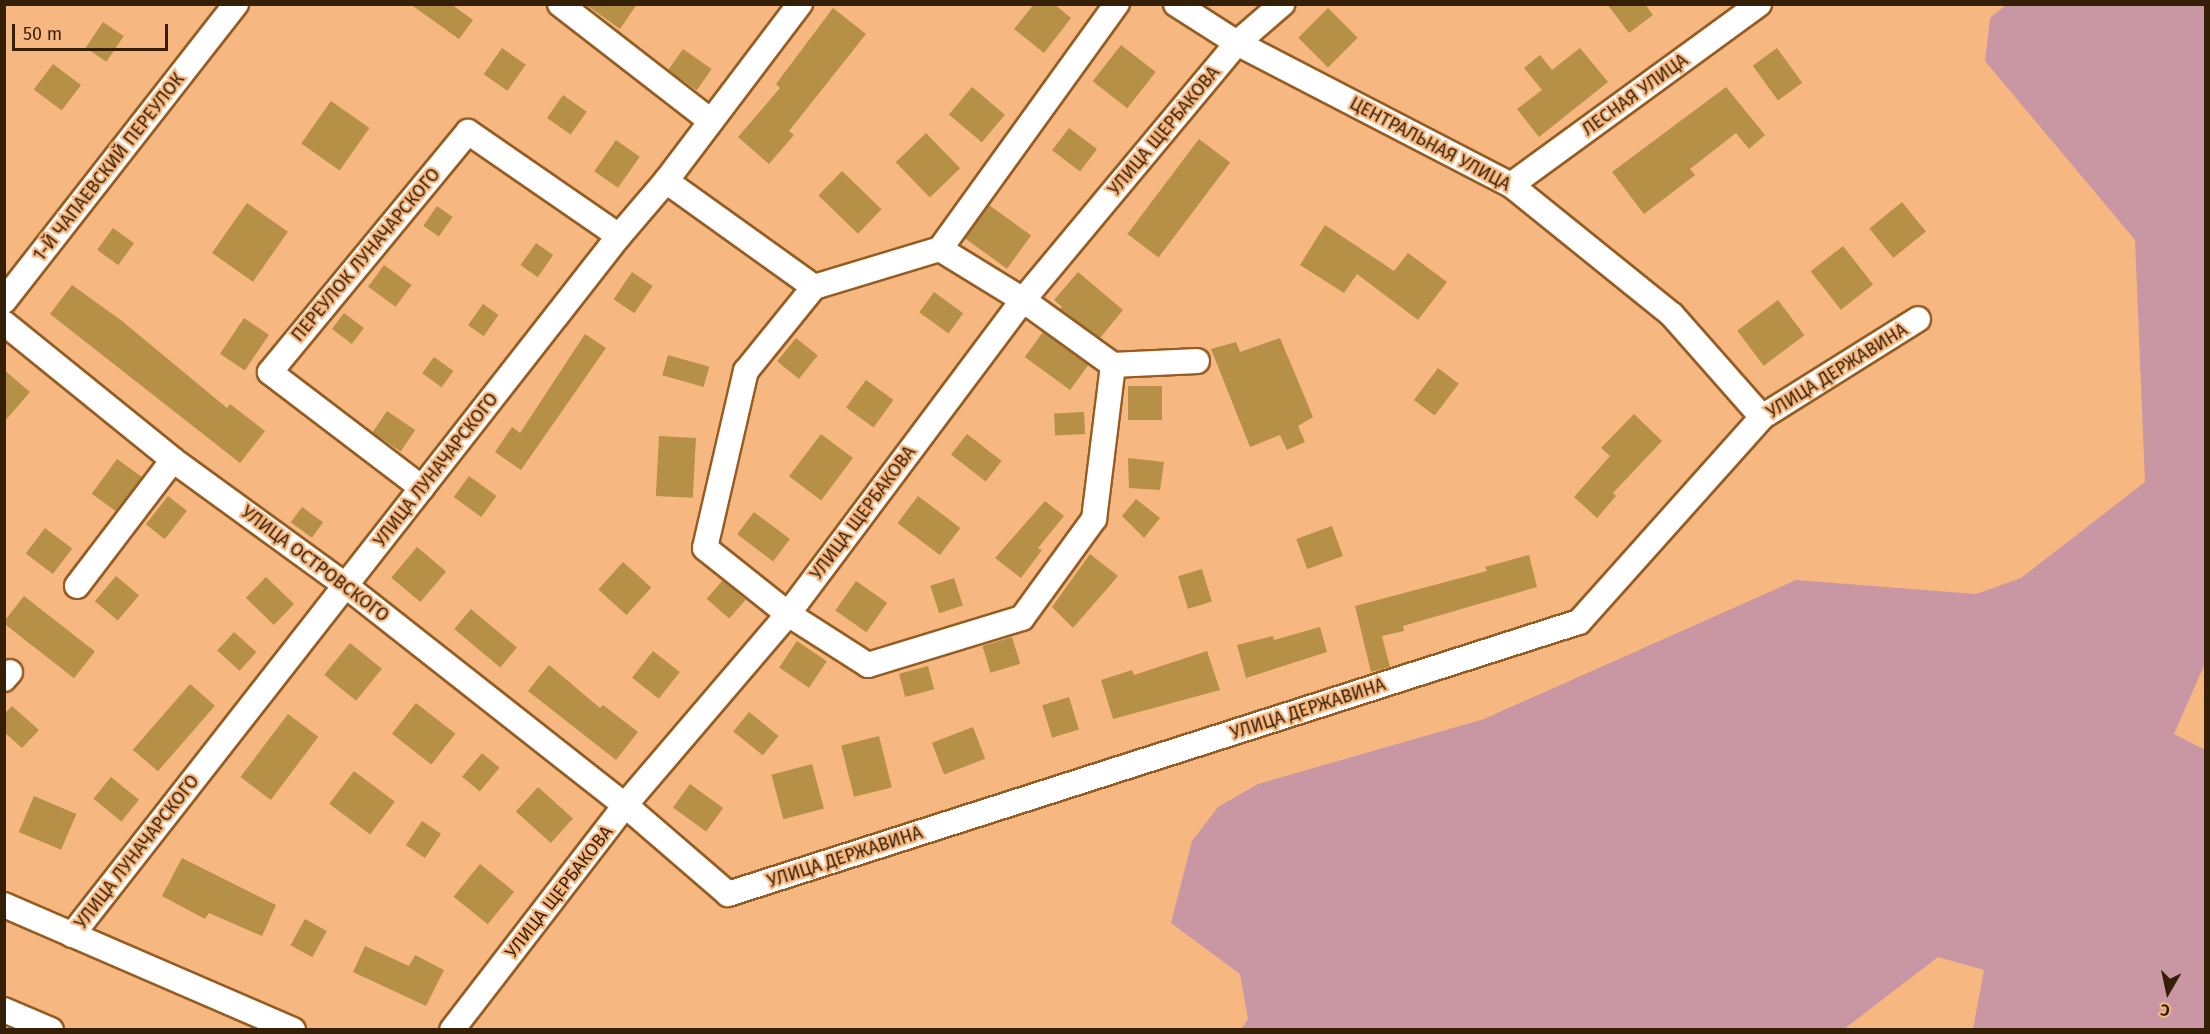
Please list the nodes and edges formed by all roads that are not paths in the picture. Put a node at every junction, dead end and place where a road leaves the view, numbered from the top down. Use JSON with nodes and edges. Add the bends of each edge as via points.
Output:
{"nodes":[{"id":1,"x":236,"y":4,"type":"edge"},
{"id":2,"x":560,"y":4,"type":"edge"},
{"id":3,"x":800,"y":4,"type":"edge"},
{"id":4,"x":1117,"y":4,"type":"edge"},
{"id":5,"x":1176,"y":4,"type":"edge"},
{"id":6,"x":1282,"y":4,"type":"edge"},
{"id":7,"x":1759,"y":4,"type":"edge"},
{"id":8,"x":1237,"y":43,"type":"junction"},
{"id":9,"x":711,"y":121,"type":"junction"},
{"id":10,"x":666,"y":181,"type":"junction"},
{"id":11,"x":1511,"y":185,"type":"junction"},
{"id":12,"x":619,"y":236,"type":"junction"},
{"id":13,"x":940,"y":249,"type":"junction"},
{"id":14,"x":814,"y":287,"type":"junction"},
{"id":15,"x":1023,"y":300,"type":"junction"},
{"id":16,"x":4,"y":301,"type":"edge"},
{"id":17,"x":1918,"y":319,"type":"dead end"},
{"id":18,"x":4,"y":323,"type":"edge"},
{"id":19,"x":1197,"y":362,"type":"dead end"},
{"id":20,"x":1113,"y":365,"type":"junction"},
{"id":21,"x":1762,"y":417,"type":"junction"},
{"id":22,"x":174,"y":460,"type":"junction"},
{"id":23,"x":422,"y":488,"type":"junction"},
{"id":24,"x":345,"y":585,"type":"junction"},
{"id":25,"x":77,"y":586,"type":"dead end"},
{"id":26,"x":788,"y":614,"type":"junction"},
{"id":27,"x":625,"y":805,"type":"junction"},
{"id":28,"x":4,"y":905,"type":"edge"},
{"id":29,"x":72,"y":935,"type":"junction"},
{"id":30,"x":11,"y":1019,"type":"edge"},
{"id":31,"x":51,"y":1029,"type":"edge"},
{"id":32,"x":293,"y":1029,"type":"edge"},
{"id":33,"x":452,"y":1029,"type":"edge"}],
"edges":[{"from":1,"to":16,"type":"street","name":"1-Й ЧАПАЕВСКИЙ ПЕРЕУЛОК"},
{"from":2,"to":9,"type":"street"},
{"from":3,"to":9,"type":"street","name":"УЛИЦА ЛУНАЧАРСКОГО"},
{"from":4,"to":13,"type":"street"},
{"from":5,"to":8,"type":"street","name":"ЦЕНТРАЛЬНАЯ УЛИЦА"},
{"from":6,"to":8,"type":"street","name":"УЛИЦА ЩЕРБАКОВА"},
{"from":7,"to":11,"type":"street","name":"ЛЕСНАЯ УЛИЦА"},
{"from":8,"to":11,"type":"street","name":"ЦЕНТРАЛЬНАЯ УЛИЦА"},
{"from":8,"to":15,"type":"street","name":"УЛИЦА ЩЕРБАКОВА"},
{"from":9,"to":10,"type":"street","name":"УЛИЦА ЛУНАЧАРСКОГО"},
{"from":10,"to":12,"type":"street","name":"УЛИЦА ЛУНАЧАРСКОГО"},
{"from":10,"to":14,"type":"street"},
{"from":11,"to":21,"type":"street","name":"ЦЕНТРАЛЬНАЯ УЛИЦА","via":[[1672,315]]},
{"from":12,"to":23,"type":"street","name":"УЛИЦА ЛУНАЧАРСКОГО"},
{"from":12,"to":23,"type":"street","name":"ПЕРЕУЛОК ЛУНАЧАРСКОГО","via":[[468,132],[270,372]]},
{"from":13,"to":14,"type":"street"},
{"from":13,"to":15,"type":"street"},
{"from":14,"to":26,"type":"street","via":[[746,371],[705,548]]},
{"from":15,"to":20,"type":"street"},
{"from":15,"to":26,"type":"street","name":"УЛИЦА ЩЕРБАКОВА"},
{"from":17,"to":21,"type":"street","name":"УЛИЦА ДЕРЖАВИНА"},
{"from":18,"to":22,"type":"street","name":"УЛИЦА ОСТРОВСКОГО"},
{"from":19,"to":20,"type":"street"},
{"from":20,"to":26,"type":"street","via":[[1094,519],[1022,618],[868,665]]},
{"from":21,"to":27,"type":"street","name":"УЛИЦА ДЕРЖАВИНА","via":[[1579,622],[728,894]]},
{"from":22,"to":24,"type":"street","name":"УЛИЦА ОСТРОВСКОГО"},
{"from":22,"to":25,"type":"street"},
{"from":23,"to":24,"type":"street","name":"УЛИЦА ЛУНАЧАРСКОГО"},
{"from":24,"to":27,"type":"street","name":"УЛИЦА ОСТРОВСКОГО"},
{"from":24,"to":29,"type":"street","name":"УЛИЦА ЛУНАЧАРСКОГО"},
{"from":26,"to":27,"type":"street","name":"УЛИЦА ЩЕРБАКОВА"},
{"from":27,"to":33,"type":"street","name":"УЛИЦА ЩЕРБАКОВА"},
{"from":28,"to":29,"type":"street"},
{"from":29,"to":32,"type":"street"},
{"from":30,"to":31,"type":"street"}]}
